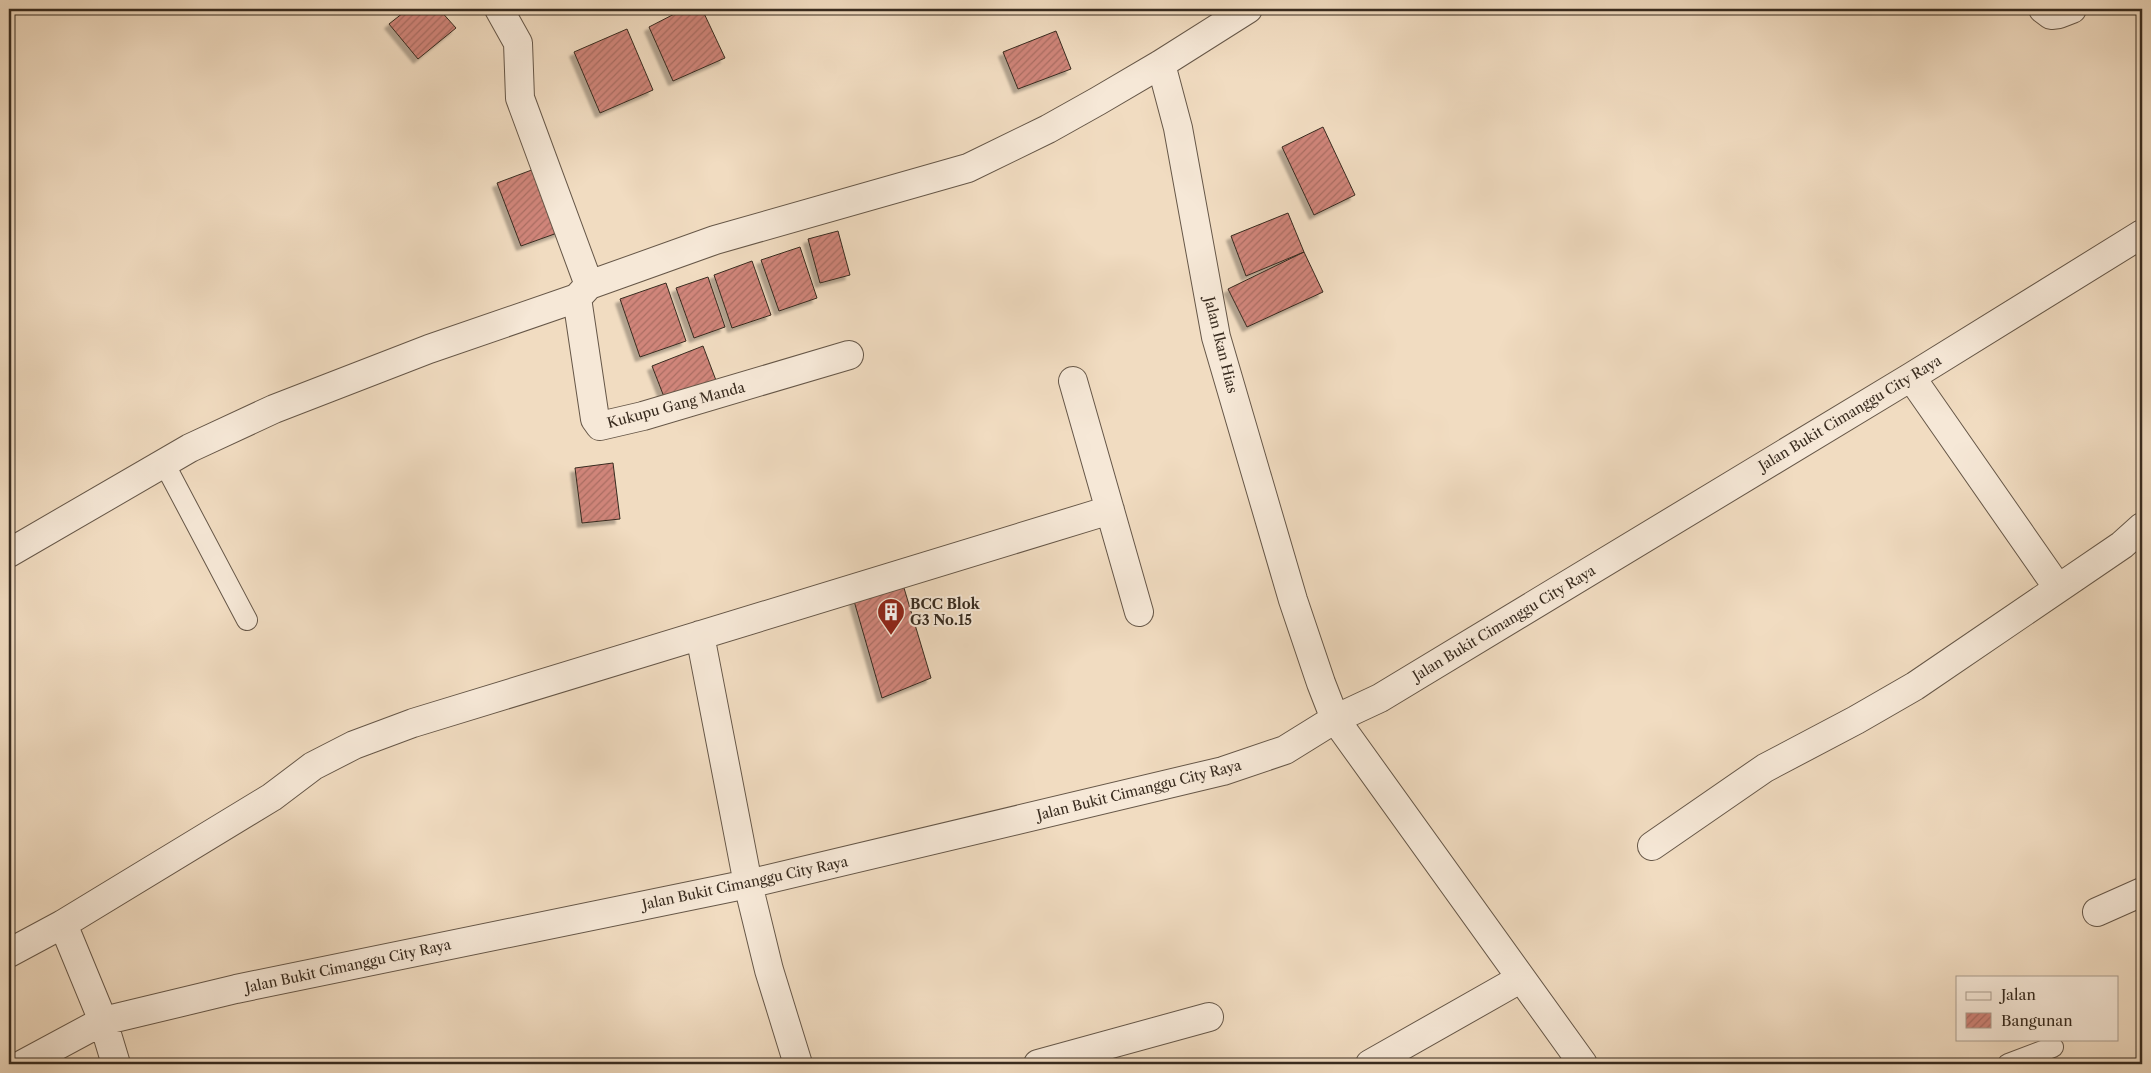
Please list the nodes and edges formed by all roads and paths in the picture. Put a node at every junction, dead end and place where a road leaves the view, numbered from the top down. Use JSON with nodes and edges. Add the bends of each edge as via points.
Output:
{"nodes":[{"id":1,"x":499,"y":9,"type":"edge"},
{"id":2,"x":1248,"y":9,"type":"edge"},
{"id":3,"x":2043,"y":9,"type":"edge"},
{"id":4,"x":2072,"y":9,"type":"edge"},
{"id":5,"x":1161,"y":64,"type":"junction"},
{"id":6,"x":2142,"y":234,"type":"edge"},
{"id":7,"x":583,"y":291,"type":"junction"},
{"id":8,"x":849,"y":355,"type":"dead end"},
{"id":9,"x":1911,"y":377,"type":"junction"},
{"id":10,"x":1073,"y":382,"type":"dead end"},
{"id":11,"x":164,"y":463,"type":"junction"},
{"id":12,"x":1110,"y":510,"type":"junction"},
{"id":13,"x":2142,"y":527,"type":"edge"},
{"id":14,"x":9,"y":553,"type":"edge"},
{"id":15,"x":2058,"y":588,"type":"junction"},
{"id":16,"x":1139,"y":612,"type":"dead end"},
{"id":17,"x":247,"y":620,"type":"dead end"},
{"id":18,"x":700,"y":635,"type":"junction"},
{"id":19,"x":1335,"y":719,"type":"junction"},
{"id":20,"x":1652,"y":846,"type":"dead end"},
{"id":21,"x":748,"y":884,"type":"junction"},
{"id":22,"x":2142,"y":892,"type":"edge"},
{"id":23,"x":2097,"y":912,"type":"dead end"},
{"id":24,"x":63,"y":924,"type":"junction"},
{"id":25,"x":9,"y":953,"type":"edge"},
{"id":26,"x":1520,"y":979,"type":"junction"},
{"id":27,"x":1209,"y":1017,"type":"dead end"},
{"id":28,"x":103,"y":1022,"type":"junction"},
{"id":29,"x":2053,"y":1047,"type":"dead end"},
{"id":30,"x":23,"y":1064,"type":"edge"},
{"id":31,"x":116,"y":1064,"type":"edge"},
{"id":32,"x":798,"y":1064,"type":"edge"},
{"id":33,"x":1038,"y":1064,"type":"edge"},
{"id":34,"x":1370,"y":1064,"type":"edge"},
{"id":35,"x":1583,"y":1064,"type":"edge"},
{"id":36,"x":2008,"y":1064,"type":"edge"}],
"edges":[{"from":1,"to":7,"type":"street","via":[[518,43],[520,98]]},
{"from":2,"to":5,"type":"street"},
{"from":3,"to":4,"type":"street","via":[[2051,15]]},
{"from":5,"to":7,"type":"street","via":[[1048,129],[968,168],[716,240]]},
{"from":5,"to":19,"type":"street","name":"Jalan Ikan Hias","via":[[1178,128],[1216,337],[1293,600]]},
{"from":6,"to":9,"type":"street","name":"Jalan Bukit Cimanggu City Raya"},
{"from":7,"to":8,"type":"street","name":"Kukupu Gang Manda","via":[[595,419],[600,426]]},
{"from":7,"to":11,"type":"street","via":[[274,409]]},
{"from":9,"to":15,"type":"street"},
{"from":9,"to":19,"type":"street","name":"Jalan Bukit Cimanggu City Raya","via":[[1388,693]]},
{"from":10,"to":12,"type":"street"},
{"from":11,"to":14,"type":"street"},
{"from":11,"to":17,"type":"lane"},
{"from":12,"to":16,"type":"street"},
{"from":12,"to":18,"type":"street"},
{"from":13,"to":15,"type":"street","via":[[2122,545]]},
{"from":15,"to":20,"type":"street","via":[[1915,686],[1765,768]]},
{"from":18,"to":21,"type":"street"},
{"from":18,"to":24,"type":"street","via":[[413,723],[354,745],[313,766],[272,797]]},
{"from":19,"to":21,"type":"street","name":"Jalan Bukit Cimanggu City Raya","via":[[1285,750],[1223,771]]},
{"from":19,"to":26,"type":"street","name":"Jalan Ikan Hias"},
{"from":21,"to":28,"type":"street","name":"Jalan Bukit Cimanggu City Raya","via":[[236,989]]},
{"from":21,"to":32,"type":"street","via":[[769,970]]},
{"from":22,"to":23,"type":"street"},
{"from":24,"to":25,"type":"street"},
{"from":24,"to":28,"type":"street"},
{"from":26,"to":34,"type":"street"},
{"from":26,"to":35,"type":"street","name":"Jalan Ikan Hias"},
{"from":27,"to":33,"type":"street"},
{"from":28,"to":30,"type":"street","name":"Jalan Bukit Cimanggu City Raya"},
{"from":28,"to":31,"type":"street"},
{"from":29,"to":36,"type":"lane"}]}
